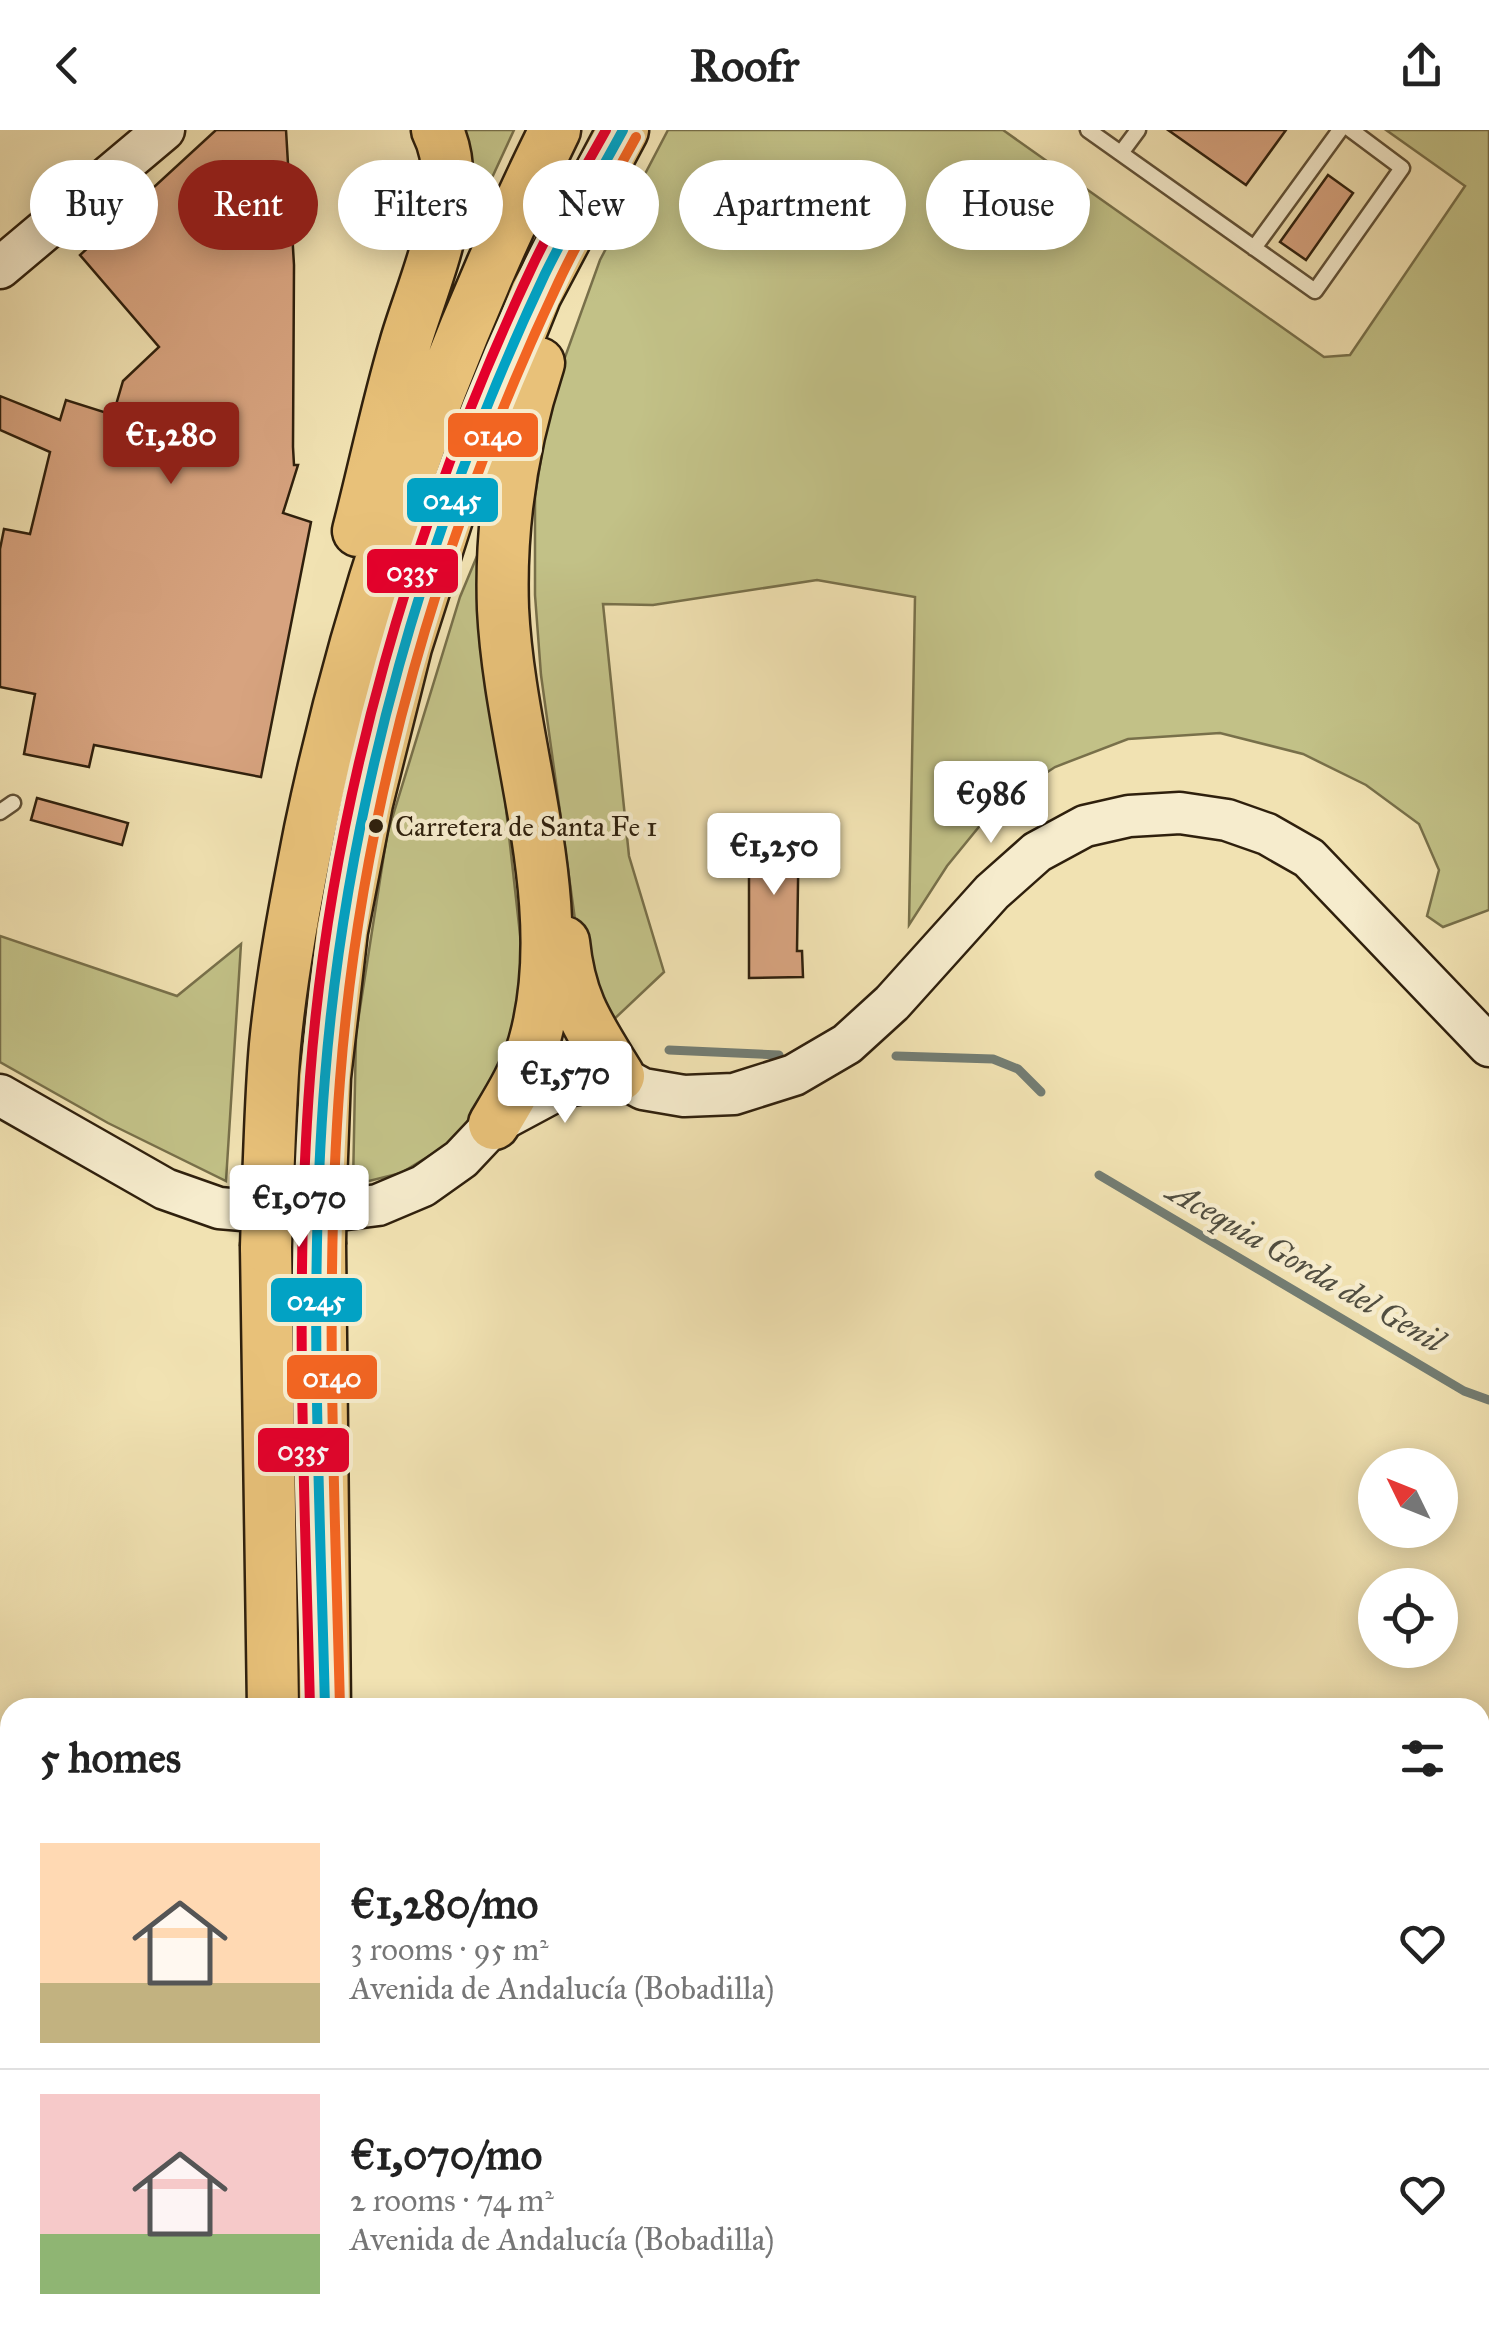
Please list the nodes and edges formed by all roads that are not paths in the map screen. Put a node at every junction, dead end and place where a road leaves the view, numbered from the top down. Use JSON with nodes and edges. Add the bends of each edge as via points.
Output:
{"nodes":[{"id":1,"x":121,"y":130,"type":"edge"},
{"id":2,"x":164,"y":130,"type":"edge"},
{"id":3,"x":437,"y":130,"type":"edge"},
{"id":4,"x":555,"y":130,"type":"edge"},
{"id":5,"x":623,"y":130,"type":"edge"},
{"id":6,"x":1088,"y":130,"type":"edge"},
{"id":7,"x":1138,"y":130,"type":"edge"},
{"id":8,"x":1340,"y":130,"type":"edge"},
{"id":9,"x":1351,"y":130,"type":"edge"},
{"id":10,"x":1121,"y":153,"type":"junction"},
{"id":11,"x":607,"y":160,"type":"edge"},
{"id":12,"x":0,"y":234,"type":"edge"},
{"id":13,"x":1254,"y":248,"type":"junction"},
{"id":14,"x":559,"y":250,"type":"edge"},
{"id":15,"x":568,"y":250,"type":"edge"},
{"id":16,"x":0,"y":268,"type":"edge"},
{"id":17,"x":322,"y":770,"type":"junction"},
{"id":18,"x":545,"y":896,"type":"junction"},
{"id":19,"x":1489,"y":1046,"type":"edge"},
{"id":20,"x":619,"y":1076,"type":"junction"},
{"id":21,"x":0,"y":1096,"type":"edge"},
{"id":22,"x":494,"y":1124,"type":"junction"},
{"id":23,"x":273,"y":1698,"type":"edge"},
{"id":24,"x":325,"y":1698,"type":"edge"}],
"edges":[{"from":1,"to":12,"type":"street"},
{"from":2,"to":16,"type":"street"},
{"from":3,"to":17,"type":"highway","via":[[446,205],[326,662]]},
{"from":4,"to":17,"type":"highway","via":[[502,237],[395,511]]},
{"from":5,"to":11,"type":"highway"},
{"from":6,"to":10,"type":"lane"},
{"from":7,"to":10,"type":"lane"},
{"from":8,"to":13,"type":"lane"},
{"from":9,"to":13,"type":"lane","via":[[1402,168],[1315,291]]},
{"from":10,"to":13,"type":"lane"},
{"from":14,"to":24,"type":"highway","bridge":true,"via":[[454,500],[406,647],[342,930],[325,1077],[320,1244]]},
{"from":15,"to":18,"type":"highway","via":[[510,474],[504,534],[510,679]]},
{"from":17,"to":23,"type":"highway","bridge":true,"via":[[275,1044],[266,1247]]},
{"from":18,"to":20,"type":"highway","via":[[563,938],[568,981]]},
{"from":18,"to":22,"type":"highway","via":[[549,950],[534,1046]]},
{"from":19,"to":20,"type":"street","via":[[1309,858],[1227,820],[1180,813],[1085,826],[1037,852],[892,1003],[847,1044],[794,1076],[734,1094],[684,1096]]},
{"from":20,"to":22,"type":"street","via":[[563,1087]]},
{"from":21,"to":22,"type":"street","via":[[166,1189],[219,1208],[299,1215],[378,1206],[423,1186]]}]}
